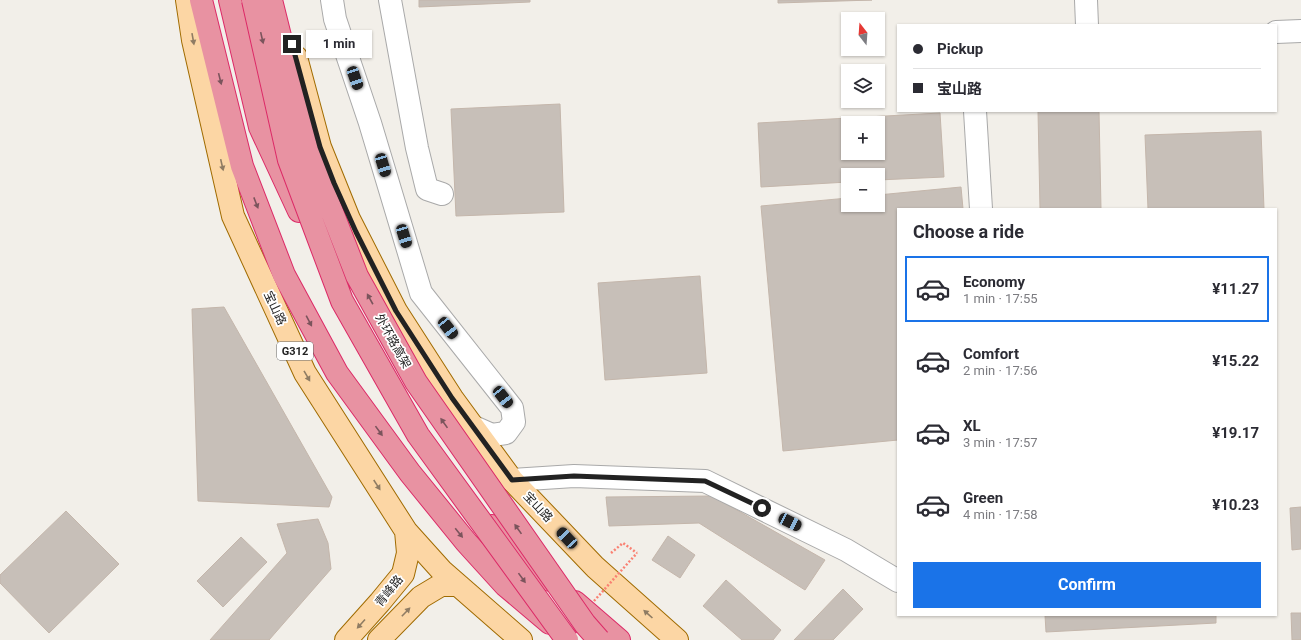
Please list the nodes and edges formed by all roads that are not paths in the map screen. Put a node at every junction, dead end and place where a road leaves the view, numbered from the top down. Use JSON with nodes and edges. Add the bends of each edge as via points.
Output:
{"nodes":[{"id":1,"x":187,"y":0,"type":"edge"},
{"id":2,"x":201,"y":0,"type":"edge"},
{"id":3,"x":230,"y":0,"type":"edge"},
{"id":4,"x":253,"y":0,"type":"edge"},
{"id":5,"x":271,"y":0,"type":"edge"},
{"id":6,"x":280,"y":0,"type":"edge"},
{"id":7,"x":332,"y":0,"type":"edge"},
{"id":8,"x":390,"y":0,"type":"edge"},
{"id":9,"x":1086,"y":0,"type":"edge"},
{"id":10,"x":1087,"y":24,"type":"edge"},
{"id":11,"x":1301,"y":31,"type":"edge"},
{"id":12,"x":1277,"y":32,"type":"edge"},
{"id":13,"x":975,"y":112,"type":"edge"},
{"id":14,"x":442,"y":194,"type":"dead end"},
{"id":15,"x":981,"y":208,"type":"edge"},
{"id":16,"x":474,"y":427,"type":"junction"},
{"id":17,"x":512,"y":480,"type":"junction"},
{"id":18,"x":406,"y":531,"type":"junction"},
{"id":19,"x":897,"y":580,"type":"edge"},
{"id":20,"x":458,"y":585,"type":"junction"},
{"id":21,"x":346,"y":640,"type":"edge"},
{"id":22,"x":379,"y":640,"type":"edge"},
{"id":23,"x":521,"y":640,"type":"edge"},
{"id":24,"x":568,"y":640,"type":"edge"},
{"id":25,"x":599,"y":640,"type":"edge"},
{"id":26,"x":619,"y":640,"type":"edge"},
{"id":27,"x":677,"y":640,"type":"edge"}],
"edges":[{"from":1,"to":18,"type":"main road","name":"宝山路","number":"G312","one_way":true,"via":[[193,40],[233,216],[305,374]]},
{"from":2,"to":24,"type":"highway","one_way":true,"via":[[242,166],[284,275],[337,373],[410,472],[466,542],[505,585]]},
{"from":3,"to":26,"type":"highway","via":[[260,128],[314,245],[434,446],[488,522],[524,558]]},
{"from":4,"to":24,"type":"highway","name":"外环路高架","one_way":true,"bridge":true,"via":[[289,160],[342,301],[418,435]]},
{"from":25,"to":5,"type":"highway","name":"外环路高架","one_way":true,"bridge":true,"via":[[585,624],[416,382],[357,276],[309,154]]},
{"from":6,"to":16,"type":"main road","name":"宝山路","via":[[320,147],[350,219],[396,311],[452,398]]},
{"from":7,"to":16,"type":"street","via":[[334,19],[370,123],[421,293],[512,408],[514,422],[506,433],[492,434]]},
{"from":8,"to":14,"type":"street","via":[[427,189]]},
{"from":9,"to":10,"type":"street"},
{"from":11,"to":12,"type":"street"},
{"from":13,"to":15,"type":"street"},
{"from":16,"to":17,"type":"main road","name":"宝山路"},
{"from":17,"to":19,"type":"street","via":[[574,476],[705,481],[846,550]]},
{"from":27,"to":17,"type":"main road","name":"宝山路","one_way":true,"via":[[595,567]]},
{"from":18,"to":20,"type":"main road","name":"宝山路","number":"G312"},
{"from":18,"to":21,"type":"main road","name":"青峰路","one_way":true,"via":[[408,553],[403,574]]},
{"from":22,"to":20,"type":"main road","name":"青峰路","one_way":true,"via":[[421,597],[440,585]]},
{"from":20,"to":23,"type":"main road","name":"宝山路","number":"G312"}]}
